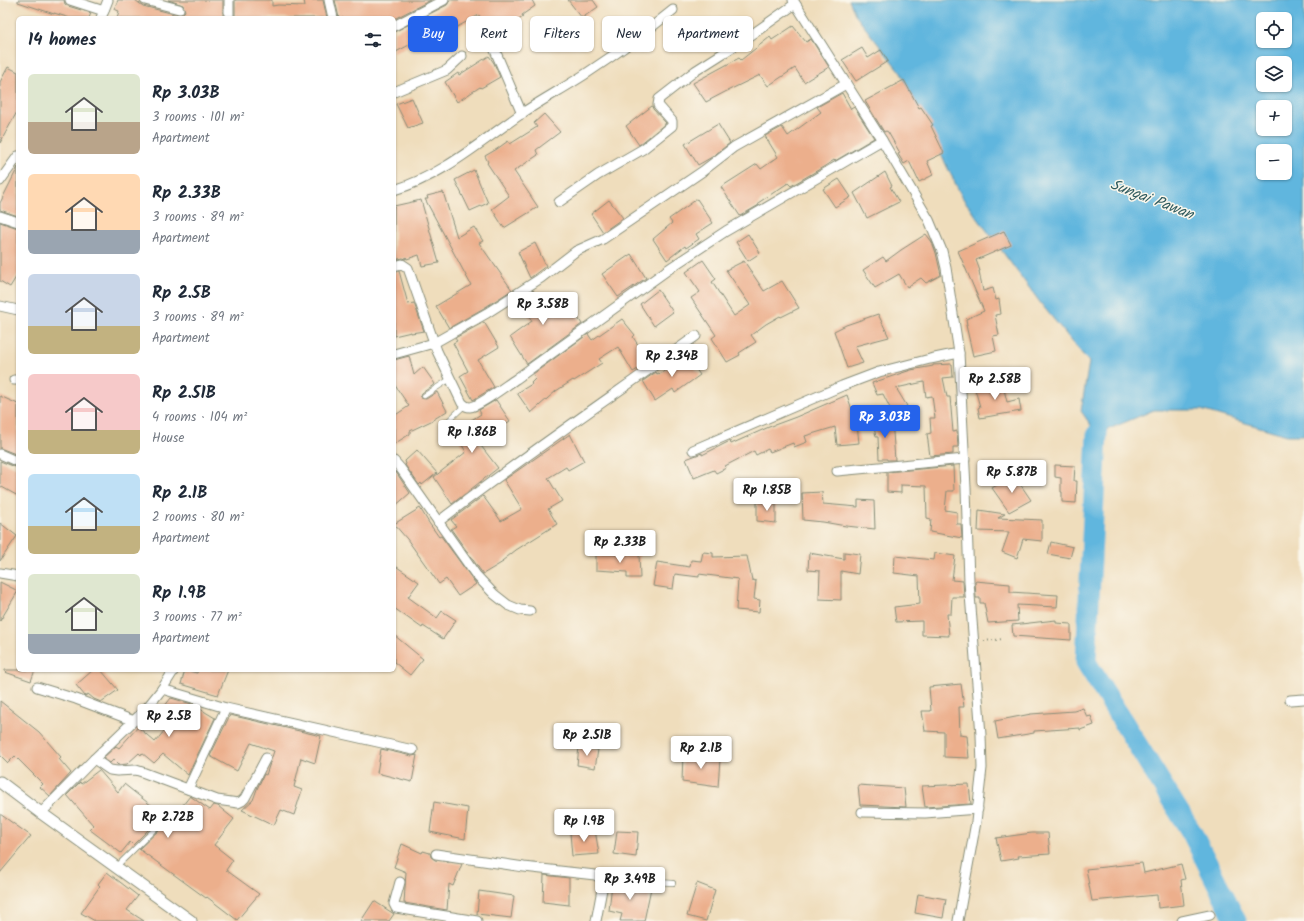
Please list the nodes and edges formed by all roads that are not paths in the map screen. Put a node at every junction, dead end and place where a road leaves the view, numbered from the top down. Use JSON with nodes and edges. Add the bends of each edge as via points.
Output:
{"nodes":[{"id":1,"x":70,"y":0,"type":"edge"},
{"id":2,"x":108,"y":0,"type":"edge"},
{"id":3,"x":145,"y":0,"type":"edge"},
{"id":4,"x":229,"y":0,"type":"edge"},
{"id":5,"x":328,"y":0,"type":"edge"},
{"id":6,"x":444,"y":0,"type":"edge"},
{"id":7,"x":794,"y":2,"type":"edge"},
{"id":8,"x":179,"y":8,"type":"dead end"},
{"id":9,"x":673,"y":10,"type":"dead end"},
{"id":10,"x":103,"y":14,"type":"edge"},
{"id":11,"x":229,"y":16,"type":"edge"},
{"id":12,"x":332,"y":16,"type":"edge"},
{"id":13,"x":396,"y":25,"type":"edge"},
{"id":14,"x":496,"y":52,"type":"edge"},
{"id":15,"x":462,"y":56,"type":"dead end"},
{"id":16,"x":846,"y":84,"type":"junction"},
{"id":17,"x":396,"y":91,"type":"edge"},
{"id":18,"x":522,"y":114,"type":"junction"},
{"id":19,"x":882,"y":140,"type":"junction"},
{"id":20,"x":16,"y":159,"type":"edge"},
{"id":21,"x":0,"y":181,"type":"edge"},
{"id":22,"x":396,"y":189,"type":"edge"},
{"id":23,"x":559,"y":202,"type":"dead end"},
{"id":24,"x":0,"y":216,"type":"edge"},
{"id":25,"x":16,"y":221,"type":"edge"},
{"id":26,"x":396,"y":266,"type":"edge"},
{"id":27,"x":0,"y":306,"type":"edge"},
{"id":28,"x":16,"y":310,"type":"edge"},
{"id":29,"x":696,"y":336,"type":"dead end"},
{"id":30,"x":434,"y":343,"type":"junction"},
{"id":31,"x":396,"y":353,"type":"edge"},
{"id":32,"x":959,"y":353,"type":"junction"},
{"id":33,"x":450,"y":379,"type":"junction"},
{"id":34,"x":424,"y":396,"type":"dead end"},
{"id":35,"x":466,"y":406,"type":"junction"},
{"id":36,"x":444,"y":425,"type":"dead end"},
{"id":37,"x":693,"y":450,"type":"dead end"},
{"id":38,"x":0,"y":454,"type":"edge"},
{"id":39,"x":964,"y":459,"type":"junction"},
{"id":40,"x":16,"y":461,"type":"edge"},
{"id":41,"x":396,"y":463,"type":"edge"},
{"id":42,"x":837,"y":471,"type":"dead end"},
{"id":43,"x":438,"y":522,"type":"junction"},
{"id":44,"x":0,"y":573,"type":"edge"},
{"id":45,"x":16,"y":576,"type":"edge"},
{"id":46,"x":530,"y":611,"type":"dead end"},
{"id":47,"x":173,"y":672,"type":"edge"},
{"id":48,"x":37,"y":687,"type":"dead end"},
{"id":49,"x":162,"y":689,"type":"junction"},
{"id":50,"x":1304,"y":699,"type":"edge"},
{"id":51,"x":1290,"y":700,"type":"dead end"},
{"id":52,"x":226,"y":708,"type":"junction"},
{"id":53,"x":134,"y":720,"type":"junction"},
{"id":54,"x":413,"y":750,"type":"dead end"},
{"id":55,"x":266,"y":758,"type":"dead end"},
{"id":56,"x":94,"y":759,"type":"junction"},
{"id":57,"x":0,"y":782,"type":"edge"},
{"id":58,"x":188,"y":789,"type":"junction"},
{"id":59,"x":978,"y":810,"type":"junction"},
{"id":60,"x":862,"y":812,"type":"dead end"},
{"id":61,"x":41,"y":813,"type":"junction"},
{"id":62,"x":158,"y":826,"type":"dead end"},
{"id":63,"x":436,"y":854,"type":"dead end"},
{"id":64,"x":116,"y":868,"type":"junction"},
{"id":65,"x":602,"y":879,"type":"junction"},
{"id":66,"x":400,"y":882,"type":"dead end"},
{"id":67,"x":673,"y":883,"type":"dead end"},
{"id":68,"x":1210,"y":915,"type":"dead end"},
{"id":69,"x":191,"y":921,"type":"edge"},
{"id":70,"x":477,"y":921,"type":"edge"},
{"id":71,"x":596,"y":921,"type":"edge"},
{"id":72,"x":958,"y":921,"type":"edge"},
{"id":73,"x":1182,"y":921,"type":"edge"}],
"edges":[{"from":1,"to":10,"type":"street"},
{"from":2,"to":10,"type":"street"},
{"from":3,"to":8,"type":"street"},
{"from":4,"to":11,"type":"street"},
{"from":5,"to":12,"type":"street"},
{"from":6,"to":13,"type":"street"},
{"from":7,"to":16,"type":"street"},
{"from":7,"to":23,"type":"street","via":[[747,38],[694,70],[659,99],[658,105],[672,121],[672,126],[643,149],[598,175]]},
{"from":9,"to":18,"type":"street","via":[[623,49]]},
{"from":14,"to":18,"type":"street"},
{"from":15,"to":17,"type":"street","via":[[446,70]]},
{"from":16,"to":19,"type":"street"},
{"from":16,"to":30,"type":"street","via":[[734,147],[603,239],[576,251],[488,313]]},
{"from":18,"to":22,"type":"street","via":[[427,178]]},
{"from":19,"to":32,"type":"street","via":[[929,220],[942,252]]},
{"from":19,"to":35,"type":"street","via":[[726,231],[516,379],[474,406]]},
{"from":20,"to":21,"type":"street"},
{"from":24,"to":25,"type":"street"},
{"from":26,"to":30,"type":"street","via":[[404,264],[408,268]]},
{"from":27,"to":28,"type":"street"},
{"from":29,"to":43,"type":"street","via":[[539,446]]},
{"from":30,"to":31,"type":"street"},
{"from":30,"to":33,"type":"street"},
{"from":32,"to":37,"type":"street","via":[[879,372]]},
{"from":32,"to":39,"type":"street"},
{"from":33,"to":34,"type":"lane"},
{"from":33,"to":35,"type":"street"},
{"from":35,"to":36,"type":"lane"},
{"from":38,"to":40,"type":"street"},
{"from":39,"to":42,"type":"street"},
{"from":39,"to":59,"type":"street","via":[[968,565],[981,735],[982,768]]},
{"from":41,"to":43,"type":"street"},
{"from":43,"to":46,"type":"street","via":[[476,575],[494,594],[520,610]]},
{"from":44,"to":45,"type":"street"},
{"from":47,"to":49,"type":"street"},
{"from":48,"to":53,"type":"street"},
{"from":49,"to":52,"type":"street"},
{"from":49,"to":53,"type":"street"},
{"from":50,"to":51,"type":"street"},
{"from":52,"to":54,"type":"street"},
{"from":52,"to":58,"type":"street"},
{"from":53,"to":56,"type":"street"},
{"from":55,"to":58,"type":"street","via":[[245,798],[238,803],[217,800]]},
{"from":56,"to":58,"type":"street","via":[[110,770],[136,770]]},
{"from":56,"to":61,"type":"street"},
{"from":57,"to":61,"type":"street"},
{"from":59,"to":60,"type":"street","via":[[925,813]]},
{"from":59,"to":72,"type":"street"},
{"from":61,"to":64,"type":"street"},
{"from":62,"to":64,"type":"lane"},
{"from":63,"to":65,"type":"street","via":[[595,875]]},
{"from":64,"to":69,"type":"street"},
{"from":65,"to":67,"type":"lane"},
{"from":65,"to":71,"type":"street"},
{"from":66,"to":70,"type":"street","via":[[394,904],[396,908]]},
{"from":68,"to":73,"type":"street"}]}
